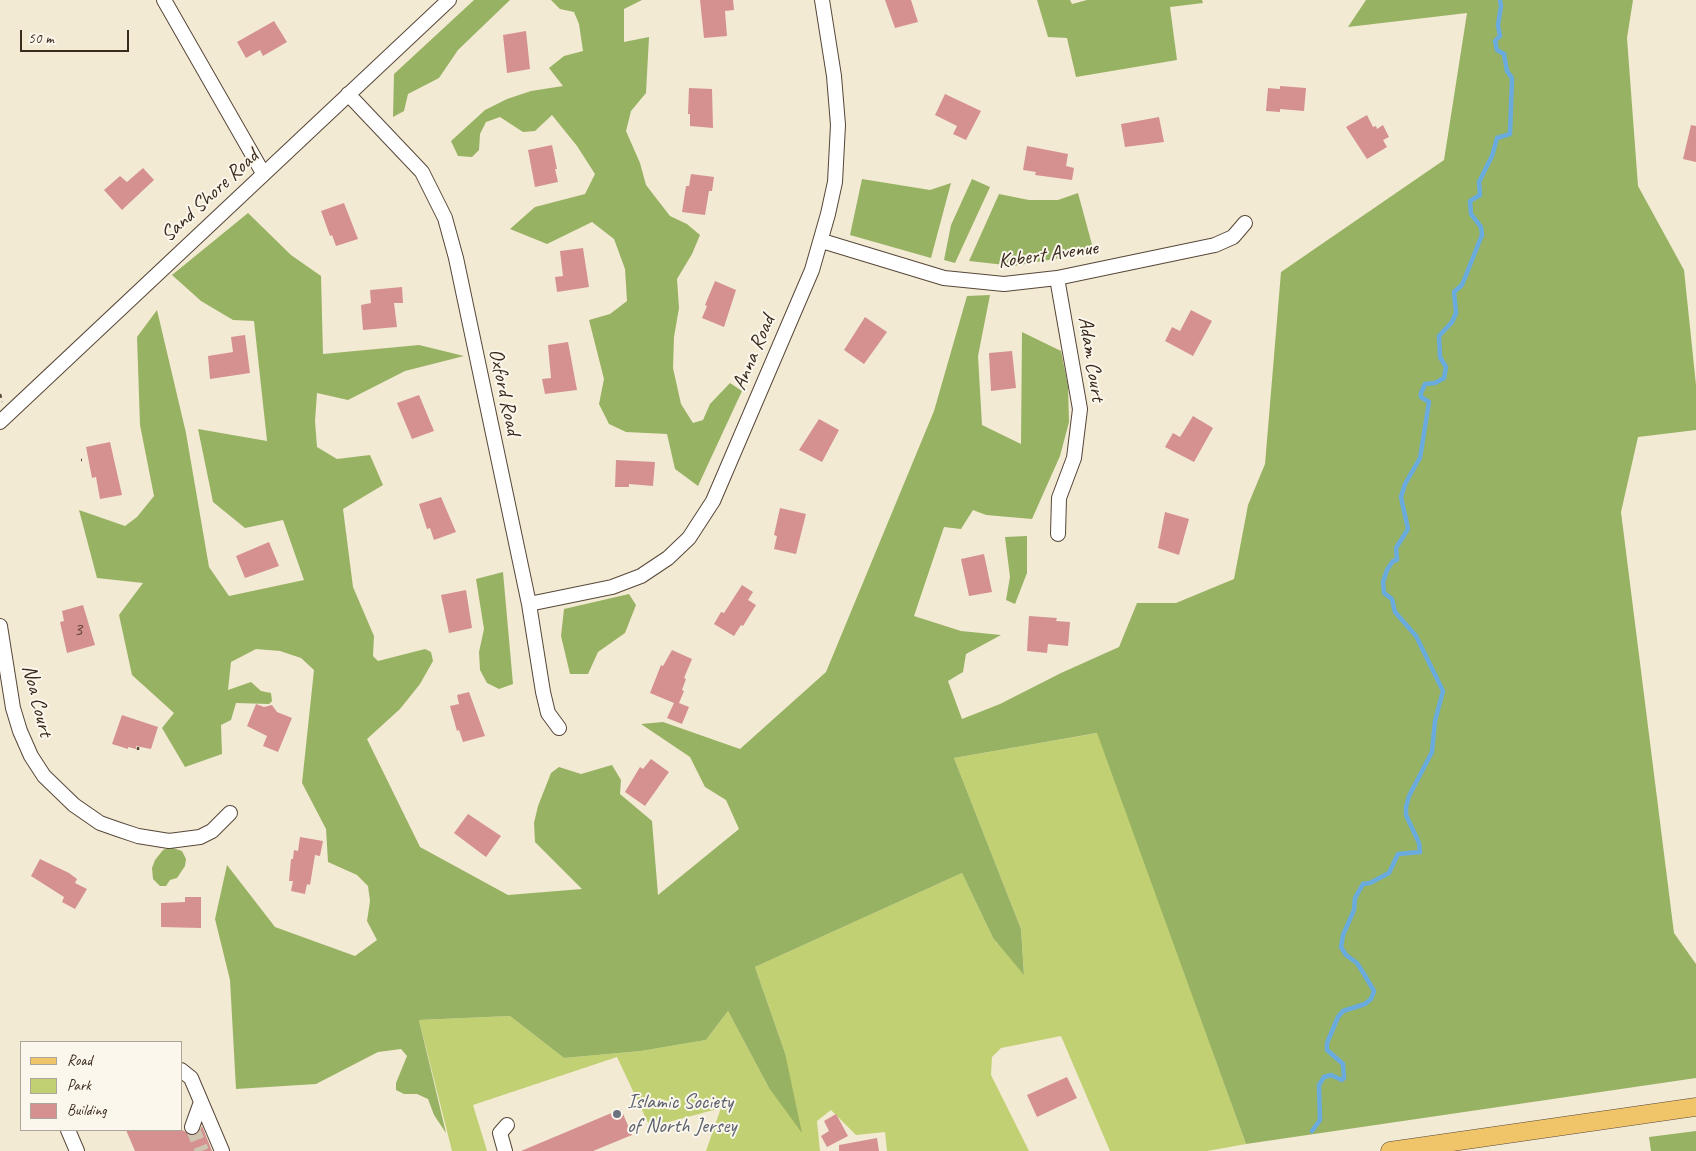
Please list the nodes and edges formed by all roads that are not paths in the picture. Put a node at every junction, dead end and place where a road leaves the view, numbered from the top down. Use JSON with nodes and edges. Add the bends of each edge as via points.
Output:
{"nodes":[{"id":1,"x":164,"y":0,"type":"edge"},
{"id":2,"x":449,"y":0,"type":"edge"},
{"id":3,"x":822,"y":0,"type":"edge"},
{"id":4,"x":348,"y":94,"type":"junction"},
{"id":5,"x":263,"y":173,"type":"junction"},
{"id":6,"x":1245,"y":223,"type":"dead end"},
{"id":7,"x":822,"y":241,"type":"junction"},
{"id":8,"x":1057,"y":278,"type":"junction"},
{"id":9,"x":0,"y":422,"type":"edge"},
{"id":10,"x":1058,"y":534,"type":"dead end"},
{"id":11,"x":529,"y":604,"type":"junction"},
{"id":12,"x":0,"y":626,"type":"edge"},
{"id":13,"x":559,"y":728,"type":"dead end"},
{"id":14,"x":230,"y":813,"type":"dead end"},
{"id":15,"x":182,"y":1071,"type":"edge"},
{"id":16,"x":201,"y":1102,"type":"junction"},
{"id":17,"x":1696,"y":1107,"type":"edge"},
{"id":18,"x":507,"y":1125,"type":"dead end"},
{"id":19,"x":192,"y":1127,"type":"tunnel mouth"},
{"id":20,"x":68,"y":1131,"type":"edge"},
{"id":21,"x":77,"y":1151,"type":"edge"},
{"id":22,"x":222,"y":1151,"type":"edge"},
{"id":23,"x":506,"y":1151,"type":"edge"},
{"id":24,"x":1390,"y":1151,"type":"edge"}],
"edges":[{"from":1,"to":5,"type":"street"},
{"from":2,"to":4,"type":"street","name":"Sand Shore Road"},
{"from":3,"to":7,"type":"street","name":"Anna Road","via":[[836,102],[838,147]]},
{"from":4,"to":5,"type":"street","name":"Sand Shore Road"},
{"from":4,"to":11,"type":"street","name":"Oxford Road","via":[[422,172],[446,218]]},
{"from":5,"to":9,"type":"street","name":"Sand Shore Road"},
{"from":6,"to":8,"type":"street","name":"Kobert Avenue","via":[[1233,237],[1215,245]]},
{"from":7,"to":8,"type":"street","name":"Kobert Avenue","via":[[956,280],[1004,284]]},
{"from":7,"to":11,"type":"street","name":"Anna Road","via":[[718,489],[695,531],[668,558],[636,578],[612,587]]},
{"from":8,"to":10,"type":"street","name":"Adam Court","via":[[1080,409],[1074,458],[1059,498]]},
{"from":11,"to":13,"type":"street","name":"Oxford Road","via":[[544,698],[548,713]]},
{"from":12,"to":14,"type":"street","name":"Noa Court","via":[[13,708],[26,745],[52,786],[74,805],[93,819],[117,830],[169,841],[200,837],[212,831]]},
{"from":15,"to":16,"type":"street","via":[[191,1078]]},
{"from":16,"to":19,"type":"street"},
{"from":16,"to":22,"type":"street"},
{"from":17,"to":24,"type":"main road"},
{"from":18,"to":23,"type":"street","via":[[500,1133]]},
{"from":20,"to":21,"type":"street"}]}
